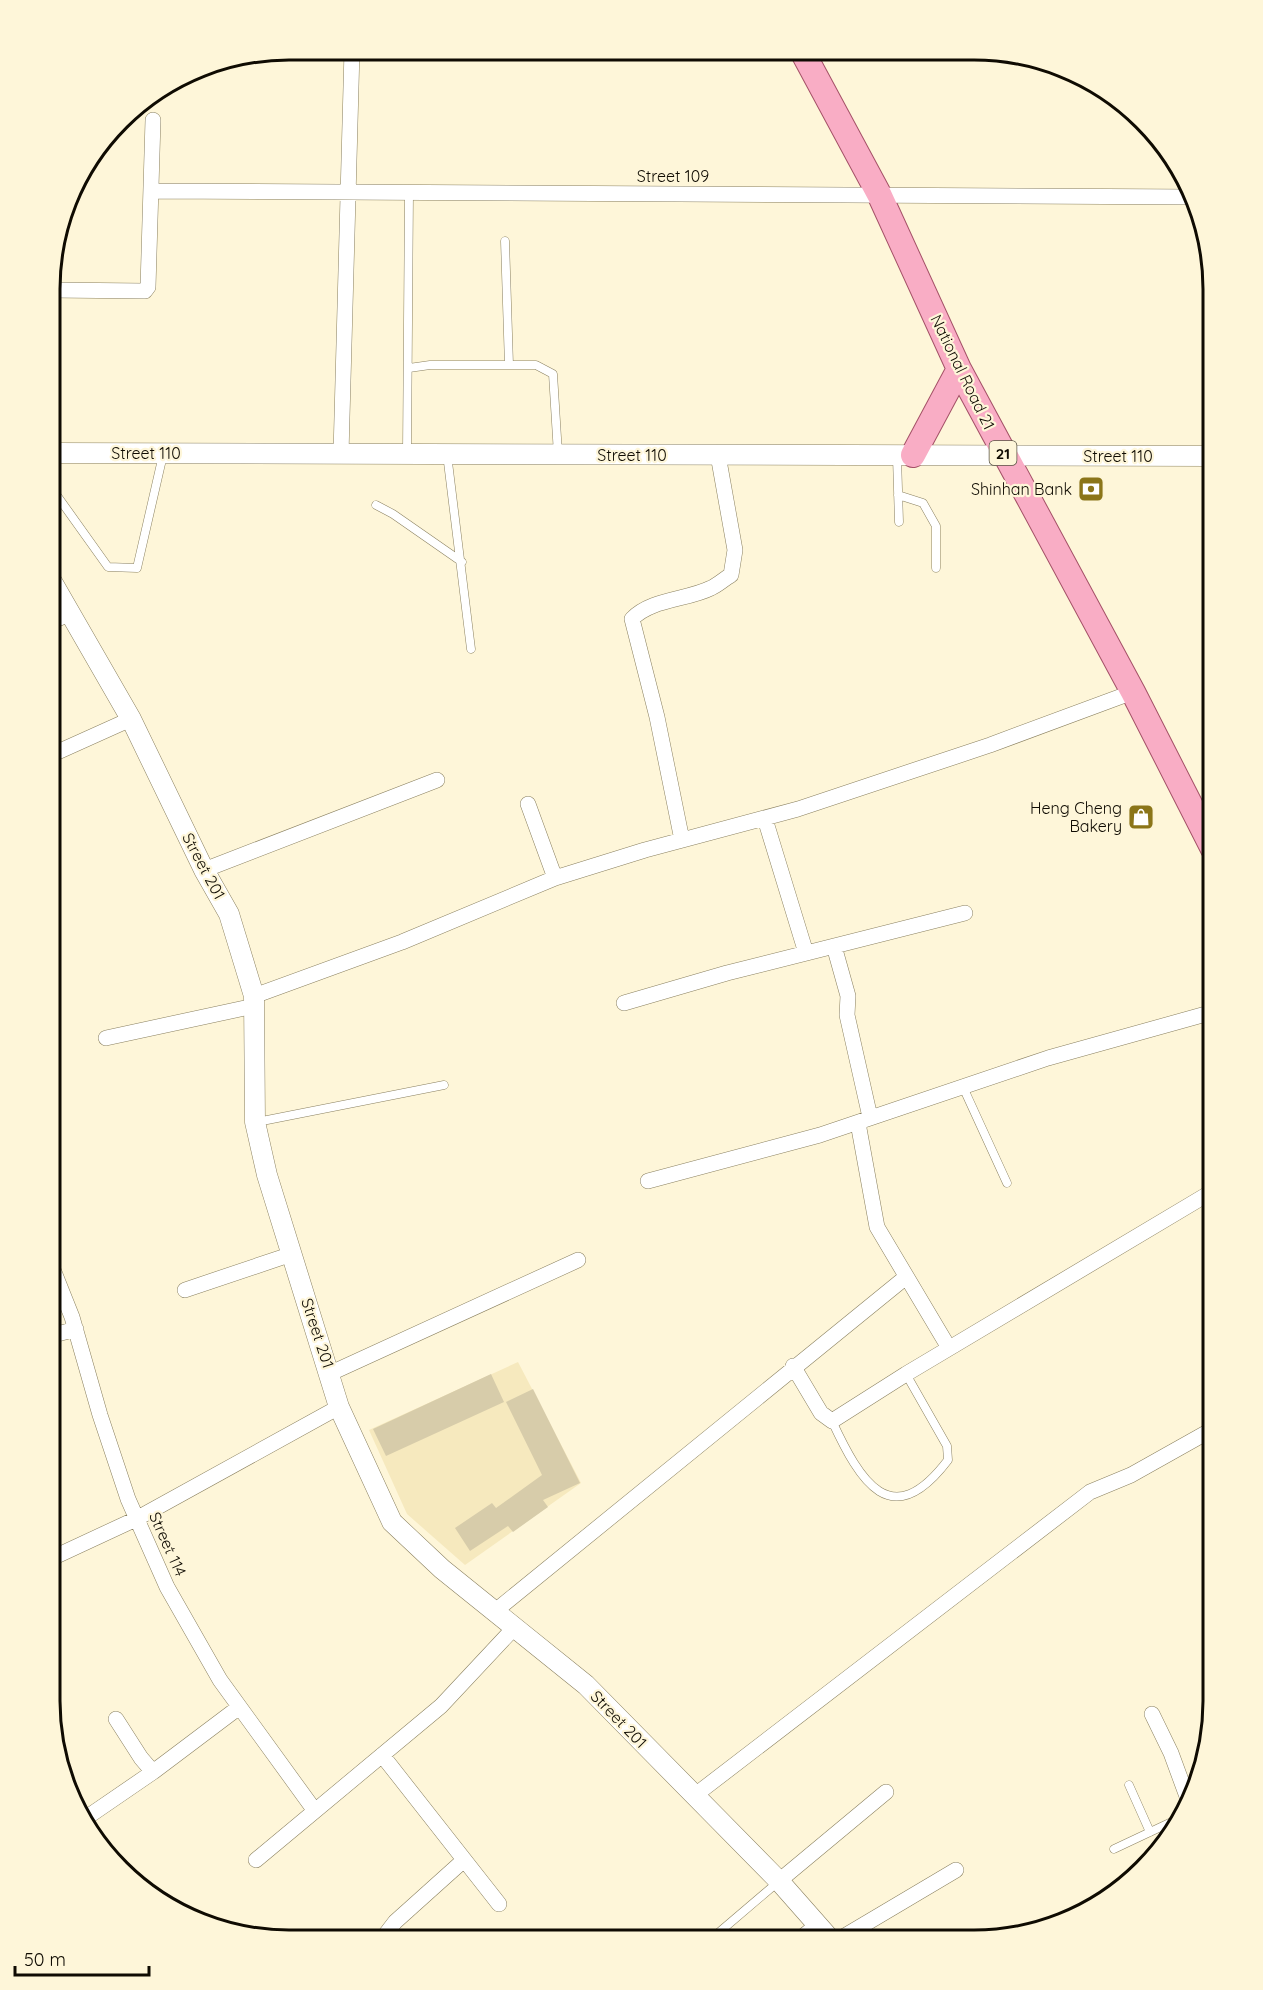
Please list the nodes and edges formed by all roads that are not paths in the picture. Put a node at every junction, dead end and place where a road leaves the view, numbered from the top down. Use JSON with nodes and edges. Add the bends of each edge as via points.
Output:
{"nodes":[{"id":1,"x":352,"y":60,"type":"edge"},
{"id":2,"x":807,"y":60,"type":"edge"},
{"id":3,"x":153,"y":120,"type":"dead end"},
{"id":4,"x":151,"y":191,"type":"junction"},
{"id":5,"x":348,"y":192,"type":"junction"},
{"id":6,"x":409,"y":192,"type":"junction"},
{"id":7,"x":880,"y":195,"type":"junction"},
{"id":8,"x":1184,"y":197,"type":"edge"},
{"id":9,"x":505,"y":241,"type":"dead end"},
{"id":10,"x":60,"y":290,"type":"edge"},
{"id":11,"x":509,"y":365,"type":"junction"},
{"id":12,"x":409,"y":368,"type":"junction"},
{"id":13,"x":960,"y":369,"type":"junction"},
{"id":14,"x":60,"y":453,"type":"edge"},
{"id":15,"x":163,"y":453,"type":"junction"},
{"id":16,"x":341,"y":454,"type":"junction"},
{"id":17,"x":407,"y":454,"type":"junction"},
{"id":18,"x":447,"y":454,"type":"junction"},
{"id":19,"x":558,"y":454,"type":"junction"},
{"id":20,"x":718,"y":455,"type":"junction"},
{"id":21,"x":905,"y":455,"type":"junction"},
{"id":22,"x":1005,"y":456,"type":"junction"},
{"id":23,"x":1203,"y":456,"type":"edge"},
{"id":24,"x":898,"y":495,"type":"junction"},
{"id":25,"x":60,"y":500,"type":"edge"},
{"id":26,"x":376,"y":505,"type":"dead end"},
{"id":27,"x":899,"y":522,"type":"dead end"},
{"id":28,"x":462,"y":562,"type":"junction"},
{"id":29,"x":936,"y":568,"type":"dead end"},
{"id":30,"x":60,"y":595,"type":"edge"},
{"id":31,"x":71,"y":613,"type":"junction"},
{"id":32,"x":60,"y":618,"type":"edge"},
{"id":33,"x":471,"y":648,"type":"dead end"},
{"id":34,"x":1133,"y":692,"type":"junction"},
{"id":35,"x":131,"y":719,"type":"junction"},
{"id":36,"x":60,"y":751,"type":"edge"},
{"id":37,"x":437,"y":780,"type":"dead end"},
{"id":38,"x":528,"y":804,"type":"dead end"},
{"id":39,"x":765,"y":819,"type":"junction"},
{"id":40,"x":1203,"y":829,"type":"edge"},
{"id":41,"x":682,"y":840,"type":"junction"},
{"id":42,"x":204,"y":870,"type":"junction"},
{"id":43,"x":555,"y":878,"type":"junction"},
{"id":44,"x":965,"y":913,"type":"dead end"},
{"id":45,"x":834,"y":946,"type":"junction"},
{"id":46,"x":806,"y":953,"type":"junction"},
{"id":47,"x":254,"y":1001,"type":"junction"},
{"id":48,"x":624,"y":1003,"type":"dead end"},
{"id":49,"x":1203,"y":1015,"type":"edge"},
{"id":50,"x":106,"y":1038,"type":"dead end"},
{"id":51,"x":444,"y":1085,"type":"dead end"},
{"id":52,"x":963,"y":1087,"type":"junction"},
{"id":53,"x":864,"y":1120,"type":"junction"},
{"id":54,"x":255,"y":1122,"type":"junction"},
{"id":55,"x":648,"y":1181,"type":"dead end"},
{"id":56,"x":1007,"y":1183,"type":"dead end"},
{"id":57,"x":1203,"y":1197,"type":"edge"},
{"id":58,"x":292,"y":1254,"type":"junction"},
{"id":59,"x":578,"y":1260,"type":"dead end"},
{"id":60,"x":906,"y":1277,"type":"junction"},
{"id":61,"x":60,"y":1288,"type":"edge"},
{"id":62,"x":185,"y":1290,"type":"dead end"},
{"id":63,"x":76,"y":1329,"type":"junction"},
{"id":64,"x":60,"y":1333,"type":"edge"},
{"id":65,"x":949,"y":1348,"type":"junction"},
{"id":66,"x":793,"y":1366,"type":"junction"},
{"id":67,"x":331,"y":1373,"type":"junction"},
{"id":68,"x":906,"y":1374,"type":"junction"},
{"id":69,"x":339,"y":1407,"type":"junction"},
{"id":70,"x":832,"y":1421,"type":"junction"},
{"id":71,"x":1203,"y":1435,"type":"edge"},
{"id":72,"x":136,"y":1519,"type":"junction"},
{"id":73,"x":60,"y":1554,"type":"edge"},
{"id":74,"x":494,"y":1612,"type":"junction"},
{"id":75,"x":514,"y":1628,"type":"junction"},
{"id":76,"x":238,"y":1707,"type":"junction"},
{"id":77,"x":1152,"y":1714,"type":"dead end"},
{"id":78,"x":116,"y":1719,"type":"dead end"},
{"id":79,"x":382,"y":1755,"type":"junction"},
{"id":80,"x":153,"y":1772,"type":"junction"},
{"id":81,"x":1130,"y":1785,"type":"dead end"},
{"id":82,"x":1185,"y":1791,"type":"edge"},
{"id":83,"x":886,"y":1792,"type":"dead end"},
{"id":84,"x":694,"y":1796,"type":"junction"},
{"id":85,"x":315,"y":1811,"type":"junction"},
{"id":86,"x":90,"y":1815,"type":"edge"},
{"id":87,"x":1167,"y":1824,"type":"edge"},
{"id":88,"x":1150,"y":1832,"type":"junction"},
{"id":89,"x":1114,"y":1849,"type":"dead end"},
{"id":90,"x":256,"y":1860,"type":"dead end"},
{"id":91,"x":464,"y":1860,"type":"junction"},
{"id":92,"x":956,"y":1870,"type":"dead end"},
{"id":93,"x":779,"y":1881,"type":"junction"},
{"id":94,"x":499,"y":1904,"type":"dead end"},
{"id":95,"x":815,"y":1922,"type":"junction"},
{"id":96,"x":389,"y":1930,"type":"edge"},
{"id":97,"x":722,"y":1930,"type":"edge"},
{"id":98,"x":805,"y":1930,"type":"edge"},
{"id":99,"x":822,"y":1930,"type":"edge"},
{"id":100,"x":855,"y":1930,"type":"edge"}],
"edges":[{"from":1,"to":5,"type":"street"},
{"from":2,"to":7,"type":"main road","name":"National Road 21","number":"21"},
{"from":3,"to":4,"type":"street"},
{"from":4,"to":5,"type":"street","name":"Street 109"},
{"from":4,"to":10,"type":"street","via":[[145,291]]},
{"from":5,"to":6,"type":"street","name":"Street 109"},
{"from":5,"to":16,"type":"street"},
{"from":6,"to":7,"type":"street","name":"Street 109"},
{"from":6,"to":12,"type":"lane"},
{"from":7,"to":8,"type":"street","name":"Street 109"},
{"from":7,"to":13,"type":"main road","name":"National Road 21","number":"21"},
{"from":9,"to":11,"type":"lane"},
{"from":11,"to":12,"type":"lane"},
{"from":11,"to":19,"type":"lane","via":[[536,365],[553,374]]},
{"from":12,"to":17,"type":"lane"},
{"from":13,"to":21,"type":"main road"},
{"from":13,"to":22,"type":"main road","name":"National Road 21","number":"21"},
{"from":14,"to":15,"type":"street","name":"Street 110"},
{"from":15,"to":16,"type":"street","name":"Street 110"},
{"from":15,"to":25,"type":"lane","via":[[137,568],[108,567]]},
{"from":16,"to":17,"type":"street","name":"Street 110"},
{"from":17,"to":18,"type":"street","name":"Street 110"},
{"from":18,"to":19,"type":"street","name":"Street 110"},
{"from":18,"to":28,"type":"lane"},
{"from":19,"to":20,"type":"street","name":"Street 110"},
{"from":20,"to":21,"type":"street","name":"Street 110"},
{"from":20,"to":41,"type":"street","via":[[735,550],[731,575],[711,588],[660,604],[632,619]]},
{"from":21,"to":22,"type":"street","name":"Street 110"},
{"from":21,"to":24,"type":"lane"},
{"from":22,"to":23,"type":"street","name":"Street 110"},
{"from":22,"to":34,"type":"main road","name":"National Road 21","number":"21"},
{"from":24,"to":27,"type":"lane"},
{"from":24,"to":29,"type":"lane","via":[[923,503],[936,526]]},
{"from":26,"to":28,"type":"lane"},
{"from":28,"to":33,"type":"lane"},
{"from":30,"to":31,"type":"street","name":"Street 201"},
{"from":31,"to":32,"type":"street"},
{"from":31,"to":35,"type":"street","name":"Street 201"},
{"from":34,"to":39,"type":"street","via":[[990,745]]},
{"from":34,"to":40,"type":"main road","name":"National Road 21","number":"21"},
{"from":35,"to":36,"type":"street"},
{"from":35,"to":42,"type":"street","name":"Street 201"},
{"from":37,"to":42,"type":"street"},
{"from":38,"to":43,"type":"street"},
{"from":39,"to":41,"type":"street"},
{"from":39,"to":46,"type":"street"},
{"from":41,"to":43,"type":"street"},
{"from":42,"to":47,"type":"street","name":"Street 201","via":[[229,914]]},
{"from":43,"to":47,"type":"street"},
{"from":44,"to":45,"type":"street"},
{"from":45,"to":46,"type":"street"},
{"from":45,"to":53,"type":"street","via":[[848,996],[847,1015]]},
{"from":46,"to":48,"type":"street"},
{"from":47,"to":50,"type":"street"},
{"from":47,"to":54,"type":"street","name":"Street 201"},
{"from":49,"to":52,"type":"street","via":[[1048,1058]]},
{"from":51,"to":54,"type":"lane"},
{"from":52,"to":53,"type":"street"},
{"from":52,"to":56,"type":"lane"},
{"from":53,"to":55,"type":"street"},
{"from":53,"to":60,"type":"street","via":[[877,1227]]},
{"from":54,"to":58,"type":"street","name":"Street 201"},
{"from":57,"to":65,"type":"street"},
{"from":58,"to":62,"type":"street"},
{"from":58,"to":67,"type":"street","name":"Street 201"},
{"from":59,"to":67,"type":"street"},
{"from":60,"to":65,"type":"street"},
{"from":60,"to":66,"type":"street"},
{"from":61,"to":63,"type":"street","name":"Street 114"},
{"from":63,"to":64,"type":"street"},
{"from":63,"to":72,"type":"street","name":"Street 114","via":[[100,1415]]},
{"from":65,"to":68,"type":"street"},
{"from":66,"to":70,"type":"street","via":[[821,1413]]},
{"from":66,"to":74,"type":"street"},
{"from":67,"to":69,"type":"street","name":"Street 201"},
{"from":68,"to":70,"type":"street"},
{"from":68,"to":70,"type":"lane","via":[[947,1446],[948,1460],[935,1477],[894,1498],[877,1492],[848,1454]]},
{"from":69,"to":72,"type":"street"},
{"from":69,"to":74,"type":"street","name":"Street 201","via":[[392,1522]]},
{"from":71,"to":84,"type":"street","via":[[1131,1475],[1090,1492]]},
{"from":72,"to":73,"type":"street"},
{"from":72,"to":76,"type":"street","name":"Street 114","via":[[190,1630]]},
{"from":74,"to":75,"type":"street","name":"Street 201"},
{"from":75,"to":79,"type":"street","via":[[441,1706]]},
{"from":75,"to":84,"type":"street","name":"Street 201","via":[[586,1685]]},
{"from":76,"to":80,"type":"street"},
{"from":76,"to":85,"type":"street","name":"Street 114"},
{"from":77,"to":82,"type":"street"},
{"from":78,"to":80,"type":"street"},
{"from":79,"to":85,"type":"street"},
{"from":79,"to":91,"type":"street"},
{"from":80,"to":86,"type":"street"},
{"from":81,"to":88,"type":"lane"},
{"from":83,"to":93,"type":"street"},
{"from":84,"to":93,"type":"street","name":"Street 201"},
{"from":85,"to":90,"type":"street"},
{"from":87,"to":88,"type":"lane"},
{"from":88,"to":89,"type":"lane"},
{"from":91,"to":94,"type":"street"},
{"from":91,"to":96,"type":"street"},
{"from":92,"to":100,"type":"street"},
{"from":93,"to":95,"type":"street","name":"Street 201"},
{"from":93,"to":97,"type":"lane"},
{"from":95,"to":98,"type":"lane"},
{"from":95,"to":99,"type":"street","name":"Street 201"}]}
